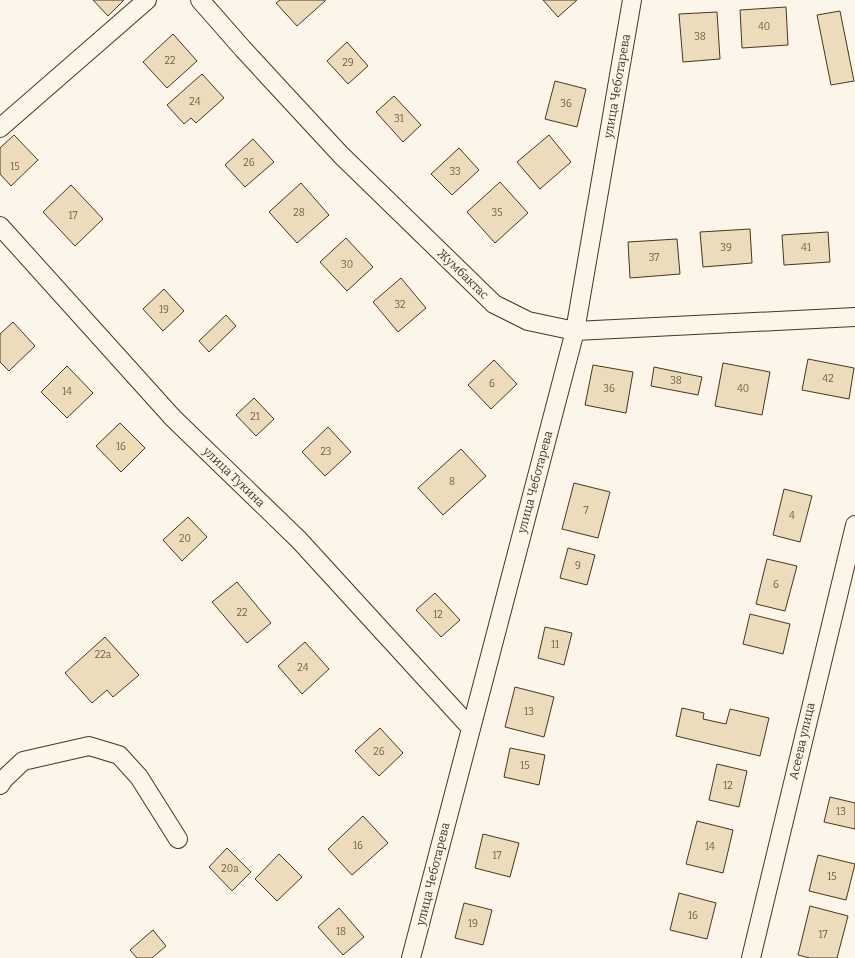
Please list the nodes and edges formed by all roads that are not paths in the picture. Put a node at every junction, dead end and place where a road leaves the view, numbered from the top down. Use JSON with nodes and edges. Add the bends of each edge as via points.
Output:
{"nodes":[{"id":1,"x":147,"y":0,"type":"edge"},
{"id":2,"x":200,"y":0,"type":"edge"},
{"id":3,"x":632,"y":0,"type":"edge"},
{"id":4,"x":0,"y":128,"type":"edge"},
{"id":5,"x":0,"y":226,"type":"edge"},
{"id":6,"x":855,"y":317,"type":"edge"},
{"id":7,"x":575,"y":331,"type":"junction"},
{"id":8,"x":855,"y":525,"type":"edge"},
{"id":9,"x":470,"y":727,"type":"junction"},
{"id":10,"x":0,"y":785,"type":"edge"},
{"id":11,"x":178,"y":839,"type":"dead end"},
{"id":12,"x":411,"y":958,"type":"edge"},
{"id":13,"x":751,"y":958,"type":"edge"}],
"edges":[{"from":1,"to":4,"type":"street"},
{"from":2,"to":7,"type":"street","name":"Жумбактас","via":[[341,155],[494,304],[528,320]]},
{"from":3,"to":7,"type":"street","name":"улица Чеботарева"},
{"from":5,"to":9,"type":"street","name":"улица Тукина","via":[[173,418],[299,540]]},
{"from":6,"to":7,"type":"street","name":"Жумбактас"},
{"from":7,"to":9,"type":"street","name":"улица Чеботарева"},
{"from":8,"to":13,"type":"street","name":"Асеева улица"},
{"from":9,"to":12,"type":"street","name":"улица Чеботарева"},
{"from":10,"to":11,"type":"street","via":[[23,761],[89,746],[120,755],[139,777]]}]}
